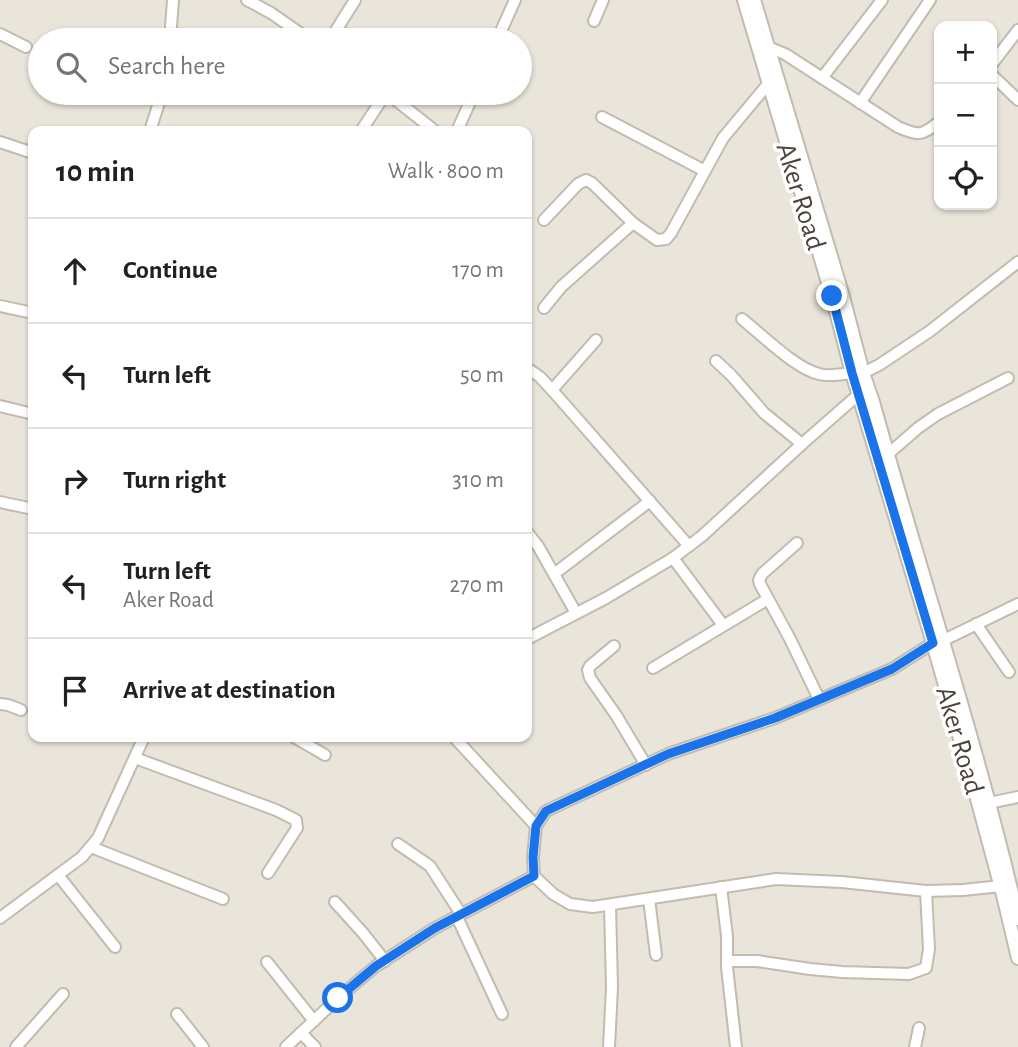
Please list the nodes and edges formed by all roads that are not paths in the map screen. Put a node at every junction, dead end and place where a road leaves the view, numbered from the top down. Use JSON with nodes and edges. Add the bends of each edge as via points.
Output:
{"nodes":[{"id":1,"x":173,"y":0,"type":"edge"},
{"id":2,"x":247,"y":0,"type":"edge"},
{"id":3,"x":355,"y":0,"type":"edge"},
{"id":4,"x":515,"y":0,"type":"edge"},
{"id":5,"x":603,"y":0,"type":"edge"},
{"id":6,"x":744,"y":0,"type":"edge"},
{"id":7,"x":754,"y":0,"type":"edge"},
{"id":8,"x":882,"y":0,"type":"edge"},
{"id":9,"x":930,"y":0,"type":"edge"},
{"id":10,"x":594,"y":21,"type":"dead end"},
{"id":11,"x":171,"y":28,"type":"edge"},
{"id":12,"x":293,"y":28,"type":"edge"},
{"id":13,"x":338,"y":28,"type":"edge"},
{"id":14,"x":502,"y":28,"type":"edge"},
{"id":15,"x":1018,"y":30,"type":"edge"},
{"id":16,"x":0,"y":34,"type":"edge"},
{"id":17,"x":26,"y":47,"type":"dead end"},
{"id":18,"x":768,"y":47,"type":"junction"},
{"id":19,"x":997,"y":57,"type":"edge"},
{"id":20,"x":822,"y":78,"type":"junction"},
{"id":21,"x":997,"y":80,"type":"edge"},
{"id":22,"x":768,"y":84,"type":"junction"},
{"id":23,"x":1018,"y":100,"type":"edge"},
{"id":24,"x":860,"y":103,"type":"junction"},
{"id":25,"x":158,"y":105,"type":"edge"},
{"id":26,"x":379,"y":105,"type":"edge"},
{"id":27,"x":402,"y":105,"type":"edge"},
{"id":28,"x":469,"y":105,"type":"edge"},
{"id":29,"x":602,"y":117,"type":"dead end"},
{"id":30,"x":152,"y":126,"type":"edge"},
{"id":31,"x":364,"y":126,"type":"edge"},
{"id":32,"x":429,"y":126,"type":"edge"},
{"id":33,"x":459,"y":126,"type":"edge"},
{"id":34,"x":934,"y":126,"type":"edge"},
{"id":35,"x":0,"y":142,"type":"edge"},
{"id":36,"x":28,"y":151,"type":"edge"},
{"id":37,"x":705,"y":171,"type":"junction"},
{"id":38,"x":544,"y":220,"type":"dead end"},
{"id":39,"x":633,"y":223,"type":"junction"},
{"id":40,"x":1018,"y":262,"type":"edge"},
{"id":41,"x":0,"y":306,"type":"edge"},
{"id":42,"x":544,"y":308,"type":"dead end"},
{"id":43,"x":28,"y":312,"type":"edge"},
{"id":44,"x":843,"y":317,"type":"junction"},
{"id":45,"x":742,"y":319,"type":"dead end"},
{"id":46,"x":596,"y":340,"type":"dead end"},
{"id":47,"x":716,"y":361,"type":"dead end"},
{"id":48,"x":532,"y":371,"type":"edge"},
{"id":49,"x":857,"y":373,"type":"junction"},
{"id":50,"x":1008,"y":378,"type":"dead end"},
{"id":51,"x":552,"y":390,"type":"junction"},
{"id":52,"x":859,"y":394,"type":"junction"},
{"id":53,"x":0,"y":406,"type":"edge"},
{"id":54,"x":28,"y":413,"type":"edge"},
{"id":55,"x":802,"y":444,"type":"junction"},
{"id":56,"x":888,"y":454,"type":"junction"},
{"id":57,"x":650,"y":501,"type":"junction"},
{"id":58,"x":0,"y":502,"type":"edge"},
{"id":59,"x":28,"y":508,"type":"edge"},
{"id":60,"x":532,"y":538,"type":"edge"},
{"id":61,"x":797,"y":543,"type":"dead end"},
{"id":62,"x":689,"y":546,"type":"junction"},
{"id":63,"x":673,"y":558,"type":"junction"},
{"id":64,"x":554,"y":574,"type":"junction"},
{"id":65,"x":768,"y":599,"type":"junction"},
{"id":66,"x":1018,"y":604,"type":"edge"},
{"id":67,"x":576,"y":613,"type":"junction"},
{"id":68,"x":975,"y":624,"type":"junction"},
{"id":69,"x":723,"y":625,"type":"junction"},
{"id":70,"x":532,"y":636,"type":"edge"},
{"id":71,"x":938,"y":642,"type":"junction"},
{"id":72,"x":614,"y":646,"type":"dead end"},
{"id":73,"x":653,"y":668,"type":"dead end"},
{"id":74,"x":1009,"y":672,"type":"dead end"},
{"id":75,"x":819,"y":699,"type":"junction"},
{"id":76,"x":0,"y":704,"type":"edge"},
{"id":77,"x":21,"y":710,"type":"dead end"},
{"id":78,"x":142,"y":742,"type":"edge"},
{"id":79,"x":302,"y":742,"type":"edge"},
{"id":80,"x":459,"y":742,"type":"edge"},
{"id":81,"x":325,"y":755,"type":"dead end"},
{"id":82,"x":135,"y":758,"type":"junction"},
{"id":83,"x":646,"y":765,"type":"junction"},
{"id":84,"x":1018,"y":797,"type":"edge"},
{"id":85,"x":989,"y":803,"type":"junction"},
{"id":86,"x":536,"y":826,"type":"junction"},
{"id":87,"x":398,"y":844,"type":"dead end"},
{"id":88,"x":91,"y":847,"type":"junction"},
{"id":89,"x":268,"y":873,"type":"dead end"},
{"id":90,"x":58,"y":875,"type":"junction"},
{"id":91,"x":534,"y":876,"type":"junction"},
{"id":92,"x":721,"y":887,"type":"junction"},
{"id":93,"x":1010,"y":889,"type":"edge"},
{"id":94,"x":926,"y":891,"type":"junction"},
{"id":95,"x":223,"y":899,"type":"dead end"},
{"id":96,"x":649,"y":899,"type":"junction"},
{"id":97,"x":335,"y":902,"type":"dead end"},
{"id":98,"x":610,"y":905,"type":"junction"},
{"id":99,"x":459,"y":916,"type":"junction"},
{"id":100,"x":0,"y":918,"type":"edge"},
{"id":101,"x":1018,"y":919,"type":"edge"},
{"id":102,"x":115,"y":947,"type":"dead end"},
{"id":103,"x":656,"y":955,"type":"dead end"},
{"id":104,"x":1018,"y":958,"type":"edge"},
{"id":105,"x":385,"y":961,"type":"junction"},
{"id":106,"x":727,"y":961,"type":"junction"},
{"id":107,"x":267,"y":962,"type":"dead end"},
{"id":108,"x":63,"y":994,"type":"dead end"},
{"id":109,"x":177,"y":1014,"type":"dead end"},
{"id":110,"x":502,"y":1014,"type":"dead end"},
{"id":111,"x":314,"y":1021,"type":"junction"},
{"id":112,"x":919,"y":1028,"type":"dead end"},
{"id":113,"x":301,"y":1033,"type":"junction"},
{"id":114,"x":16,"y":1047,"type":"edge"},
{"id":115,"x":203,"y":1047,"type":"edge"},
{"id":116,"x":286,"y":1047,"type":"edge"},
{"id":117,"x":315,"y":1047,"type":"edge"},
{"id":118,"x":610,"y":1047,"type":"edge"},
{"id":119,"x":736,"y":1047,"type":"edge"},
{"id":120,"x":915,"y":1047,"type":"edge"}],
"edges":[{"from":1,"to":11,"type":"street"},
{"from":2,"to":12,"type":"street"},
{"from":3,"to":13,"type":"street"},
{"from":4,"to":14,"type":"street"},
{"from":5,"to":10,"type":"street"},
{"from":6,"to":22,"type":"street","name":"Aker Road"},
{"from":7,"to":18,"type":"street","name":"Aker Road"},
{"from":8,"to":20,"type":"street"},
{"from":9,"to":24,"type":"street"},
{"from":15,"to":19,"type":"street"},
{"from":16,"to":17,"type":"street"},
{"from":18,"to":20,"type":"street"},
{"from":18,"to":44,"type":"street","name":"Aker Road"},
{"from":20,"to":24,"type":"street"},
{"from":21,"to":23,"type":"street"},
{"from":22,"to":37,"type":"street","via":[[723,138]]},
{"from":22,"to":44,"type":"street","name":"Aker Road"},
{"from":24,"to":34,"type":"street","via":[[915,135]]},
{"from":25,"to":30,"type":"street"},
{"from":26,"to":31,"type":"street"},
{"from":27,"to":32,"type":"street"},
{"from":28,"to":33,"type":"street"},
{"from":29,"to":37,"type":"street"},
{"from":35,"to":36,"type":"street"},
{"from":37,"to":39,"type":"street","via":[[666,239],[657,240]]},
{"from":38,"to":39,"type":"street","via":[[586,180]]},
{"from":39,"to":42,"type":"street"},
{"from":40,"to":49,"type":"street","via":[[930,331],[879,365]]},
{"from":41,"to":43,"type":"street"},
{"from":44,"to":49,"type":"street","name":"Aker Road"},
{"from":45,"to":49,"type":"street","via":[[816,374]]},
{"from":46,"to":51,"type":"street"},
{"from":47,"to":55,"type":"street","via":[[764,413]]},
{"from":48,"to":51,"type":"street"},
{"from":49,"to":52,"type":"street","name":"Aker Road"},
{"from":49,"to":56,"type":"street","name":"Aker Road"},
{"from":50,"to":56,"type":"street","via":[[938,414]]},
{"from":51,"to":57,"type":"street"},
{"from":52,"to":55,"type":"street"},
{"from":52,"to":71,"type":"street","name":"Aker Road"},
{"from":53,"to":54,"type":"street"},
{"from":55,"to":62,"type":"street"},
{"from":56,"to":71,"type":"street","name":"Aker Road"},
{"from":57,"to":62,"type":"street"},
{"from":57,"to":64,"type":"street"},
{"from":58,"to":59,"type":"street"},
{"from":60,"to":64,"type":"street"},
{"from":61,"to":65,"type":"street","via":[[760,578]]},
{"from":62,"to":63,"type":"street"},
{"from":63,"to":67,"type":"street"},
{"from":63,"to":69,"type":"street"},
{"from":64,"to":67,"type":"street"},
{"from":65,"to":69,"type":"street"},
{"from":65,"to":75,"type":"street"},
{"from":66,"to":68,"type":"street"},
{"from":67,"to":70,"type":"street"},
{"from":68,"to":71,"type":"street"},
{"from":68,"to":74,"type":"street"},
{"from":69,"to":73,"type":"street"},
{"from":71,"to":75,"type":"street","via":[[892,669]]},
{"from":71,"to":85,"type":"street","name":"Aker Road"},
{"from":71,"to":93,"type":"street","name":"Aker Road"},
{"from":72,"to":83,"type":"street","via":[[590,666],[590,678]]},
{"from":75,"to":83,"type":"street"},
{"from":76,"to":77,"type":"street"},
{"from":78,"to":82,"type":"street"},
{"from":79,"to":81,"type":"street"},
{"from":80,"to":86,"type":"street"},
{"from":82,"to":88,"type":"street"},
{"from":82,"to":89,"type":"street","via":[[296,820],[297,828]]},
{"from":83,"to":86,"type":"street","via":[[546,811]]},
{"from":84,"to":85,"type":"street"},
{"from":85,"to":93,"type":"street","name":"Aker Road"},
{"from":86,"to":91,"type":"street"},
{"from":87,"to":99,"type":"street","via":[[430,866]]},
{"from":88,"to":90,"type":"street"},
{"from":88,"to":95,"type":"street"},
{"from":90,"to":100,"type":"street"},
{"from":90,"to":102,"type":"street"},
{"from":91,"to":98,"type":"street","via":[[570,904]]},
{"from":91,"to":99,"type":"street"},
{"from":92,"to":94,"type":"street","via":[[776,879]]},
{"from":92,"to":96,"type":"street"},
{"from":92,"to":106,"type":"street"},
{"from":93,"to":94,"type":"street"},
{"from":93,"to":101,"type":"street","name":"Aker Road"},
{"from":93,"to":104,"type":"street","name":"Aker Road"},
{"from":94,"to":106,"type":"street","via":[[926,968],[909,974]]},
{"from":96,"to":98,"type":"street"},
{"from":96,"to":103,"type":"street"},
{"from":97,"to":105,"type":"street"},
{"from":98,"to":118,"type":"street"},
{"from":99,"to":105,"type":"street"},
{"from":99,"to":110,"type":"street"},
{"from":105,"to":111,"type":"street"},
{"from":106,"to":119,"type":"street"},
{"from":107,"to":111,"type":"street"},
{"from":108,"to":114,"type":"street"},
{"from":109,"to":115,"type":"street"},
{"from":111,"to":113,"type":"street"},
{"from":112,"to":120,"type":"street"},
{"from":113,"to":116,"type":"street"},
{"from":113,"to":117,"type":"street"}]}
